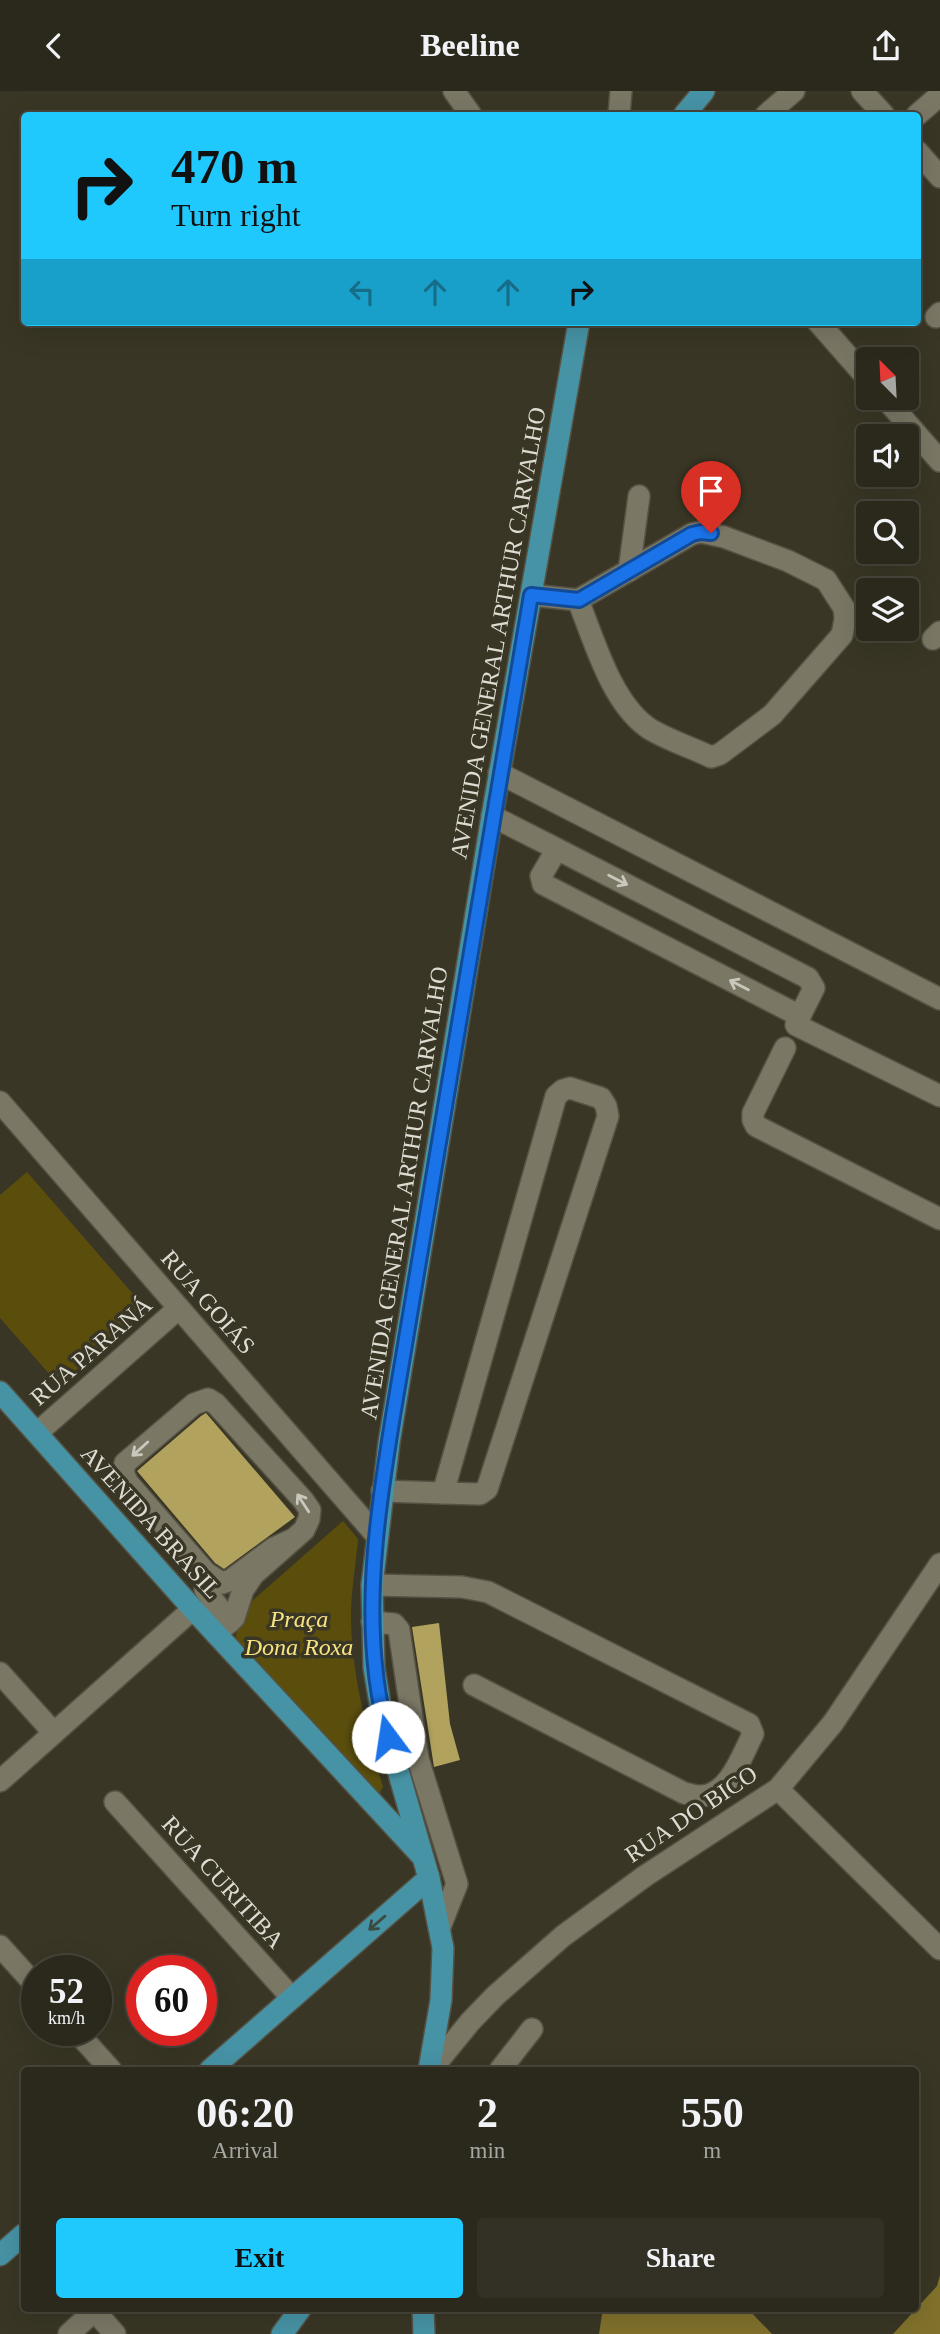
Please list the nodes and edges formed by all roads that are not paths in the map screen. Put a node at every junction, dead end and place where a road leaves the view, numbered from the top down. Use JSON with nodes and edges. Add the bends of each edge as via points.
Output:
{"nodes":[{"id":1,"x":454,"y":91,"type":"edge"},
{"id":2,"x":621,"y":91,"type":"edge"},
{"id":3,"x":704,"y":91,"type":"edge"},
{"id":4,"x":794,"y":91,"type":"edge"},
{"id":5,"x":862,"y":91,"type":"edge"},
{"id":6,"x":940,"y":95,"type":"edge"},
{"id":7,"x":469,"y":112,"type":"edge"},
{"id":8,"x":620,"y":112,"type":"edge"},
{"id":9,"x":686,"y":112,"type":"edge"},
{"id":10,"x":770,"y":112,"type":"edge"},
{"id":11,"x":881,"y":112,"type":"edge"},
{"id":12,"x":920,"y":112,"type":"edge"},
{"id":13,"x":921,"y":156,"type":"edge"},
{"id":14,"x":940,"y":177,"type":"edge"},
{"id":15,"x":578,"y":326,"type":"edge"},
{"id":16,"x":822,"y":326,"type":"edge"},
{"id":17,"x":856,"y":365,"type":"edge"},
{"id":18,"x":895,"y":410,"type":"edge"},
{"id":19,"x":940,"y":461,"type":"edge"},
{"id":20,"x":639,"y":496,"type":"dead end"},
{"id":21,"x":629,"y":571,"type":"junction"},
{"id":22,"x":531,"y":595,"type":"junction"},
{"id":23,"x":579,"y":600,"type":"junction"},
{"id":24,"x":499,"y":773,"type":"junction"},
{"id":25,"x":492,"y":815,"type":"junction"},
{"id":26,"x":557,"y":849,"type":"junction"},
{"id":27,"x":940,"y":999,"type":"edge"},
{"id":28,"x":796,"y":1025,"type":"dead end"},
{"id":29,"x":785,"y":1048,"type":"dead end"},
{"id":30,"x":940,"y":1095,"type":"edge"},
{"id":31,"x":0,"y":1102,"type":"edge"},
{"id":32,"x":940,"y":1219,"type":"edge"},
{"id":33,"x":179,"y":1308,"type":"junction"},
{"id":34,"x":0,"y":1392,"type":"edge"},
{"id":35,"x":37,"y":1433,"type":"junction"},
{"id":36,"x":382,"y":1491,"type":"junction"},
{"id":37,"x":443,"y":1493,"type":"junction"},
{"id":38,"x":377,"y":1536,"type":"junction"},
{"id":39,"x":291,"y":1540,"type":"junction"},
{"id":40,"x":940,"y":1564,"type":"edge"},
{"id":41,"x":206,"y":1573,"type":"junction"},
{"id":42,"x":372,"y":1585,"type":"junction"},
{"id":43,"x":193,"y":1609,"type":"junction"},
{"id":44,"x":372,"y":1622,"type":"junction"},
{"id":45,"x":223,"y":1628,"type":"junction"},
{"id":46,"x":0,"y":1673,"type":"edge"},
{"id":47,"x":474,"y":1685,"type":"dead end"},
{"id":48,"x":54,"y":1733,"type":"junction"},
{"id":49,"x":0,"y":1781,"type":"edge"},
{"id":50,"x":778,"y":1789,"type":"junction"},
{"id":51,"x":115,"y":1802,"type":"dead end"},
{"id":52,"x":407,"y":1804,"type":"junction"},
{"id":53,"x":378,"y":1809,"type":"junction"},
{"id":54,"x":426,"y":1868,"type":"junction"},
{"id":55,"x":440,"y":1927,"type":"junction"},
{"id":56,"x":0,"y":1946,"type":"edge"},
{"id":57,"x":940,"y":1949,"type":"edge"},
{"id":58,"x":21,"y":1969,"type":"edge"},
{"id":59,"x":292,"y":1998,"type":"junction"},
{"id":60,"x":532,"y":2029,"type":"dead end"},
{"id":61,"x":89,"y":2046,"type":"edge"},
{"id":62,"x":108,"y":2067,"type":"edge"},
{"id":63,"x":213,"y":2067,"type":"edge"},
{"id":64,"x":430,"y":2067,"type":"edge"},
{"id":65,"x":432,"y":2067,"type":"edge"},
{"id":66,"x":502,"y":2067,"type":"edge"},
{"id":67,"x":21,"y":2237,"type":"edge"},
{"id":68,"x":0,"y":2255,"type":"edge"},
{"id":69,"x":91,"y":2312,"type":"edge"},
{"id":70,"x":95,"y":2312,"type":"edge"},
{"id":71,"x":299,"y":2312,"type":"edge"},
{"id":72,"x":423,"y":2312,"type":"edge"},
{"id":73,"x":69,"y":2334,"type":"edge"},
{"id":74,"x":115,"y":2334,"type":"edge"},
{"id":75,"x":282,"y":2334,"type":"edge"},
{"id":76,"x":424,"y":2334,"type":"edge"}],
"edges":[{"from":1,"to":7,"type":"street"},
{"from":2,"to":8,"type":"street"},
{"from":3,"to":9,"type":"main road"},
{"from":4,"to":10,"type":"street"},
{"from":5,"to":11,"type":"street"},
{"from":6,"to":12,"type":"street"},
{"from":13,"to":14,"type":"street"},
{"from":15,"to":22,"type":"main road","name":"AVENIDA GENERAL ARTHUR CARVALHO"},
{"from":16,"to":17,"type":"street"},
{"from":18,"to":19,"type":"street"},
{"from":20,"to":21,"type":"street"},
{"from":21,"to":23,"type":"street"},
{"from":21,"to":23,"type":"street","via":[[692,534],[711,533],[826,580],[844,608],[842,635],[772,715],[711,757],[647,728],[632,711],[606,673]]},
{"from":22,"to":23,"type":"street"},
{"from":22,"to":24,"type":"main road","name":"AVENIDA GENERAL ARTHUR CARVALHO"},
{"from":24,"to":25,"type":"main road","name":"AVENIDA GENERAL ARTHUR CARVALHO"},
{"from":24,"to":27,"type":"street"},
{"from":25,"to":26,"type":"street"},
{"from":25,"to":36,"type":"main road","name":"AVENIDA GENERAL ARTHUR CARVALHO"},
{"from":26,"to":26,"type":"street","one_way":true,"via":[[808,978],[814,988],[800,1016],[543,884],[541,876]]},
{"from":28,"to":30,"type":"street"},
{"from":29,"to":32,"type":"street","via":[[753,1113],[756,1126]]},
{"from":31,"to":33,"type":"street","name":"RUA GOIÁS"},
{"from":33,"to":35,"type":"street","name":"RUA PARANÁ"},
{"from":33,"to":38,"type":"street","name":"RUA GOIÁS"},
{"from":34,"to":35,"type":"main road","name":"AVENIDA BRASIL"},
{"from":35,"to":43,"type":"main road","name":"AVENIDA BRASIL"},
{"from":36,"to":37,"type":"street"},
{"from":36,"to":38,"type":"main road","name":"AVENIDA GENERAL ARTHUR CARVALHO"},
{"from":37,"to":37,"type":"street","via":[[480,1494],[487,1489],[608,1116],[601,1098],[570,1088],[556,1096]]},
{"from":38,"to":42,"type":"main road","name":"AVENIDA GENERAL ARTHUR CARVALHO"},
{"from":39,"to":41,"type":"street","via":[[231,1580],[222,1583]]},
{"from":39,"to":41,"type":"street","one_way":true,"via":[[304,1530],[310,1510],[216,1404],[203,1399],[125,1463],[123,1473]]},
{"from":39,"to":45,"type":"street","via":[[253,1575],[237,1611]]},
{"from":40,"to":50,"type":"street","name":"RUA DO BICO","via":[[833,1723]]},
{"from":41,"to":45,"type":"street","via":[[205,1590]]},
{"from":42,"to":44,"type":"main road","name":"AVENIDA GENERAL ARTHUR CARVALHO"},
{"from":42,"to":47,"type":"street","via":[[488,1592],[749,1724],[753,1734],[729,1780],[719,1790],[701,1796],[684,1793]]},
{"from":43,"to":45,"type":"main road","name":"AVENIDA BRASIL"},
{"from":43,"to":48,"type":"street"},
{"from":44,"to":52,"type":"main road","name":"AVENIDA GENERAL ARTHUR CARVALHO","via":[[382,1715]]},
{"from":44,"to":55,"type":"street","via":[[394,1624],[399,1630],[418,1759],[457,1884]]},
{"from":45,"to":53,"type":"main road","name":"AVENIDA BRASIL"},
{"from":46,"to":48,"type":"street"},
{"from":48,"to":49,"type":"street"},
{"from":50,"to":57,"type":"street"},
{"from":50,"to":65,"type":"street","name":"RUA DO BICO","via":[[563,1936],[495,1996]]},
{"from":51,"to":59,"type":"street","name":"RUA CURITIBA"},
{"from":52,"to":53,"type":"main road"},
{"from":52,"to":54,"type":"main road","name":"AVENIDA GENERAL ARTHUR CARVALHO"},
{"from":53,"to":54,"type":"main road","name":"AVENIDA BRASIL"},
{"from":54,"to":55,"type":"main road","name":"AVENIDA GENERAL ARTHUR CARVALHO"},
{"from":54,"to":59,"type":"main road","one_way":true},
{"from":55,"to":64,"type":"main road","name":"AVENIDA GENERAL ARTHUR CARVALHO","via":[[444,1974]]},
{"from":56,"to":58,"type":"street"},
{"from":59,"to":63,"type":"main road"},
{"from":60,"to":66,"type":"street"},
{"from":61,"to":62,"type":"street"},
{"from":67,"to":68,"type":"main road"},
{"from":69,"to":73,"type":"street"},
{"from":70,"to":74,"type":"street"},
{"from":71,"to":75,"type":"main road"},
{"from":72,"to":76,"type":"main road"}]}
